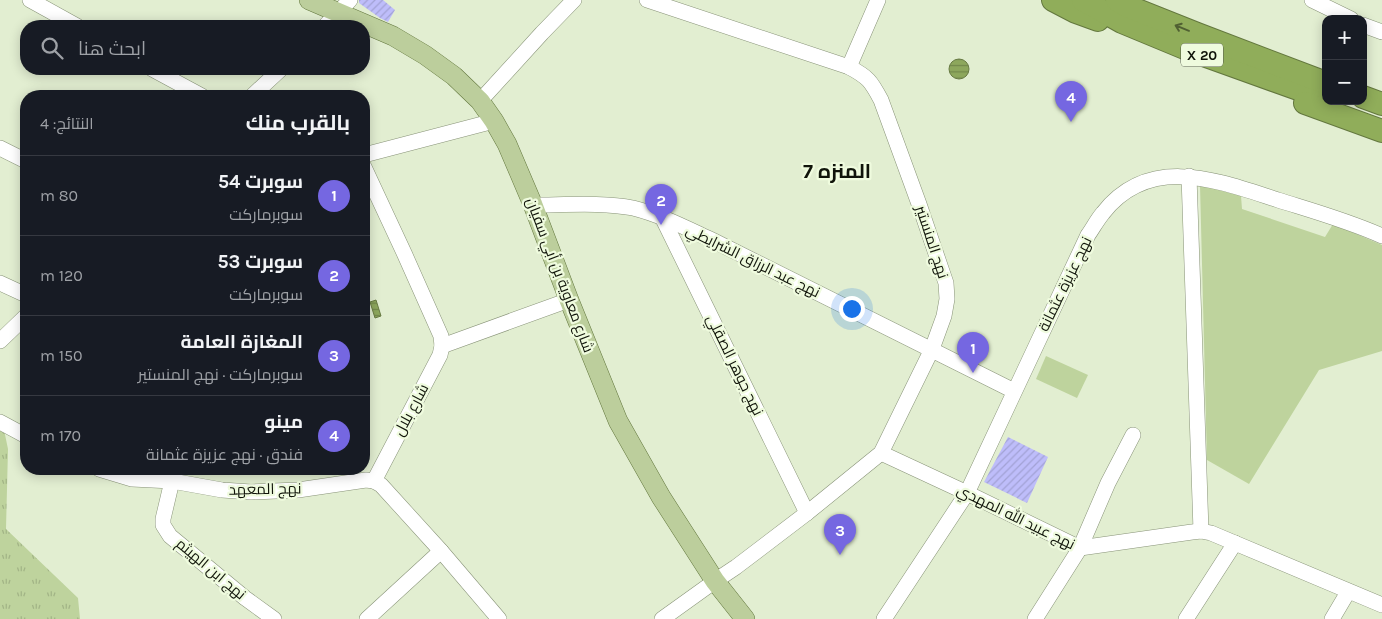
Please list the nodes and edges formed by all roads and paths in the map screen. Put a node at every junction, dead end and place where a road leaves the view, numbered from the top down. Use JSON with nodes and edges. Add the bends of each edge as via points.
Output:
{"nodes":[{"id":1,"x":30,"y":0,"type":"edge"},
{"id":2,"x":309,"y":0,"type":"edge"},
{"id":3,"x":574,"y":0,"type":"edge"},
{"id":4,"x":647,"y":0,"type":"edge"},
{"id":5,"x":878,"y":0,"type":"edge"},
{"id":6,"x":1053,"y":0,"type":"edge"},
{"id":7,"x":1083,"y":0,"type":"edge"},
{"id":8,"x":1117,"y":0,"type":"edge"},
{"id":9,"x":1312,"y":0,"type":"edge"},
{"id":10,"x":344,"y":6,"type":"edge"},
{"id":11,"x":1343,"y":15,"type":"edge"},
{"id":12,"x":66,"y":20,"type":"edge"},
{"id":13,"x":331,"y":20,"type":"edge"},
{"id":14,"x":367,"y":20,"type":"edge"},
{"id":15,"x":370,"y":22,"type":"edge"},
{"id":16,"x":1367,"y":26,"type":"edge"},
{"id":17,"x":1382,"y":32,"type":"edge"},
{"id":18,"x":1192,"y":51,"type":"junction"},
{"id":19,"x":1223,"y":53,"type":"junction"},
{"id":20,"x":849,"y":67,"type":"junction"},
{"id":21,"x":1322,"y":71,"type":"edge"},
{"id":22,"x":163,"y":75,"type":"edge"},
{"id":23,"x":275,"y":75,"type":"edge"},
{"id":24,"x":1322,"y":82,"type":"edge"},
{"id":25,"x":1367,"y":87,"type":"edge"},
{"id":26,"x":191,"y":90,"type":"edge"},
{"id":27,"x":258,"y":90,"type":"edge"},
{"id":28,"x":1382,"y":93,"type":"edge"},
{"id":29,"x":1322,"y":97,"type":"edge"},
{"id":30,"x":1367,"y":98,"type":"edge"},
{"id":31,"x":480,"y":101,"type":"junction"},
{"id":32,"x":1382,"y":104,"type":"edge"},
{"id":33,"x":1342,"y":105,"type":"edge"},
{"id":34,"x":1382,"y":119,"type":"edge"},
{"id":35,"x":494,"y":121,"type":"junction"},
{"id":36,"x":1382,"y":131,"type":"edge"},
{"id":37,"x":0,"y":148,"type":"edge"},
{"id":38,"x":370,"y":153,"type":"edge"},
{"id":39,"x":20,"y":158,"type":"edge"},
{"id":40,"x":1189,"y":176,"type":"junction"},
{"id":41,"x":370,"y":181,"type":"edge"},
{"id":42,"x":533,"y":205,"type":"junction"},
{"id":43,"x":662,"y":217,"type":"junction"},
{"id":44,"x":1382,"y":236,"type":"edge"},
{"id":45,"x":0,"y":283,"type":"edge"},
{"id":46,"x":20,"y":292,"type":"edge"},
{"id":47,"x":569,"y":300,"type":"junction"},
{"id":48,"x":20,"y":322,"type":"edge"},
{"id":49,"x":0,"y":341,"type":"edge"},
{"id":50,"x":442,"y":346,"type":"junction"},
{"id":51,"x":932,"y":349,"type":"junction"},
{"id":52,"x":1014,"y":390,"type":"junction"},
{"id":53,"x":0,"y":422,"type":"edge"},
{"id":54,"x":20,"y":433,"type":"edge"},
{"id":55,"x":1133,"y":434,"type":"dead end"},
{"id":56,"x":881,"y":453,"type":"junction"},
{"id":57,"x":119,"y":475,"type":"edge"},
{"id":58,"x":172,"y":481,"type":"junction"},
{"id":59,"x":374,"y":481,"type":"junction"},
{"id":60,"x":967,"y":493,"type":"junction"},
{"id":61,"x":807,"y":514,"type":"junction"},
{"id":62,"x":1201,"y":531,"type":"junction"},
{"id":63,"x":1235,"y":543,"type":"junction"},
{"id":64,"x":1080,"y":548,"type":"junction"},
{"id":65,"x":441,"y":551,"type":"junction"},
{"id":66,"x":715,"y":581,"type":"junction"},
{"id":67,"x":1348,"y":592,"type":"junction"},
{"id":68,"x":1382,"y":605,"type":"edge"},
{"id":69,"x":274,"y":619,"type":"edge"},
{"id":70,"x":368,"y":619,"type":"edge"},
{"id":71,"x":499,"y":619,"type":"edge"},
{"id":72,"x":662,"y":619,"type":"edge"},
{"id":73,"x":745,"y":619,"type":"edge"},
{"id":74,"x":884,"y":619,"type":"edge"},
{"id":75,"x":1035,"y":619,"type":"edge"},
{"id":76,"x":1186,"y":619,"type":"edge"},
{"id":77,"x":1332,"y":619,"type":"edge"}],
"edges":[{"from":1,"to":12,"type":"street"},
{"from":2,"to":10,"type":"main road","name":"شارع معاوية بن أبي سفيان"},
{"from":3,"to":31,"type":"street"},
{"from":4,"to":20,"type":"street","name":"نهج المنستير"},
{"from":5,"to":20,"type":"street"},
{"from":6,"to":18,"type":"highway","via":[[1076,12]]},
{"from":7,"to":18,"type":"highway","number":"X 20","via":[[1122,22]]},
{"from":19,"to":8,"type":"highway","number":"X 20","one_way":true},
{"from":9,"to":11,"type":"street"},
{"from":10,"to":13,"type":"street"},
{"from":10,"to":14,"type":"main road","name":"شارع معاوية بن أبي سفيان"},
{"from":15,"to":31,"type":"main road","name":"شارع معاوية بن أبي سفيان","via":[[425,55]]},
{"from":16,"to":17,"type":"street"},
{"from":18,"to":19,"type":"highway","number":"X 20"},
{"from":19,"to":21,"type":"highway"},
{"from":19,"to":24,"type":"highway","number":"X 20"},
{"from":19,"to":29,"type":"highway","number":"X 20"},
{"from":19,"to":36,"type":"highway","via":[[1305,103]]},
{"from":20,"to":51,"type":"street","name":"نهج المنستير","via":[[866,77],[881,100],[946,283],[944,316]]},
{"from":22,"to":26,"type":"street"},
{"from":23,"to":27,"type":"street"},
{"from":25,"to":28,"type":"highway"},
{"from":30,"to":32,"type":"highway"},
{"from":31,"to":35,"type":"main road","name":"شارع معاوية بن أبي سفيان"},
{"from":33,"to":34,"type":"highway"},
{"from":35,"to":38,"type":"street"},
{"from":35,"to":42,"type":"main road","name":"شارع معاوية بن أبي سفيان","via":[[508,144]]},
{"from":37,"to":39,"type":"street"},
{"from":40,"to":44,"type":"street","name":"نهج عزيزة عثمانة","via":[[1243,188],[1359,225]]},
{"from":40,"to":52,"type":"street","name":"نهج عزيزة عثمانة","via":[[1170,176],[1132,187],[1103,213],[1088,235]]},
{"from":40,"to":62,"type":"street"},
{"from":41,"to":50,"type":"street","via":[[441,336]]},
{"from":42,"to":43,"type":"street","name":"نهج عبد الرزاق الشرايطي","via":[[606,205],[632,208]]},
{"from":42,"to":47,"type":"main road","name":"شارع معاوية بن أبي سفيان"},
{"from":43,"to":51,"type":"street","name":"نهج عبد الرزاق الشرايطي"},
{"from":43,"to":61,"type":"street","name":"نهج جوهر الصقلي"},
{"from":45,"to":46,"type":"street"},
{"from":47,"to":50,"type":"street"},
{"from":47,"to":66,"type":"main road","name":"شارع معاوية بن أبي سفيان","via":[[618,421],[661,497]]},
{"from":48,"to":49,"type":"street"},
{"from":50,"to":59,"type":"street","name":"شارع بلال"},
{"from":51,"to":52,"type":"street","name":"نهج عبد الرزاق الشرايطي"},
{"from":51,"to":56,"type":"street","name":"نهج المنستير"},
{"from":52,"to":60,"type":"street","name":"نهج عزيزة عثمانة"},
{"from":53,"to":54,"type":"street"},
{"from":55,"to":64,"type":"street"},
{"from":56,"to":60,"type":"street","name":"نهج عبيد الله المهدي"},
{"from":56,"to":61,"type":"street","name":"نهج المنستير"},
{"from":57,"to":58,"type":"street","name":"نهج المعهد"},
{"from":58,"to":59,"type":"street","name":"نهج المعهد","via":[[251,492]]},
{"from":58,"to":69,"type":"street","name":"نهج ابن الهيثم","via":[[163,519],[170,536]]},
{"from":59,"to":65,"type":"street"},
{"from":60,"to":64,"type":"street","name":"نهج عبيد الله المهدي"},
{"from":60,"to":74,"type":"street","name":"نهج عزيزة عثمانة"},
{"from":61,"to":66,"type":"street","name":"نهج المنستير"},
{"from":62,"to":63,"type":"street","name":"نهج عبيد الله المهدي"},
{"from":62,"to":64,"type":"street","name":"نهج عبيد الله المهدي"},
{"from":63,"to":67,"type":"street","name":"نهج عبيد الله المهدي"},
{"from":63,"to":76,"type":"street"},
{"from":64,"to":75,"type":"street"},
{"from":65,"to":70,"type":"street"},
{"from":65,"to":71,"type":"street"},
{"from":66,"to":72,"type":"street","name":"نهج المنستير"},
{"from":66,"to":73,"type":"main road","name":"شارع معاوية بن أبي سفيان"},
{"from":67,"to":68,"type":"street","name":"نهج عبيد الله المهدي"},
{"from":67,"to":77,"type":"street"}]}
